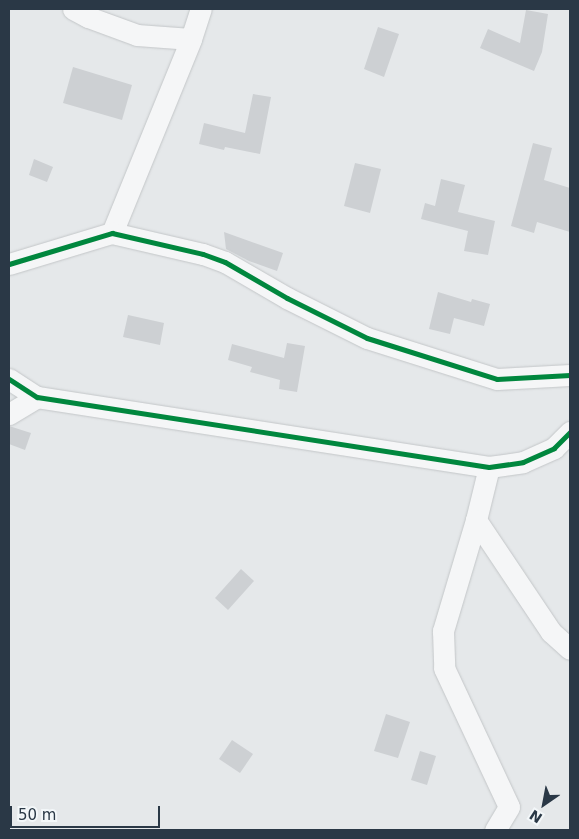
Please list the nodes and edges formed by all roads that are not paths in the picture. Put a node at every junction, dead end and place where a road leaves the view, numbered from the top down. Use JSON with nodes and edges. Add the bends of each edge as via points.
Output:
{"nodes":[{"id":1,"x":73,"y":9,"type":"edge"},
{"id":2,"x":201,"y":9,"type":"edge"},
{"id":3,"x":191,"y":39,"type":"junction"},
{"id":4,"x":112,"y":233,"type":"junction"},
{"id":5,"x":9,"y":264,"type":"edge"},
{"id":6,"x":570,"y":375,"type":"edge"},
{"id":7,"x":9,"y":379,"type":"edge"},
{"id":8,"x":37,"y":397,"type":"junction"},
{"id":9,"x":9,"y":414,"type":"edge"},
{"id":10,"x":570,"y":432,"type":"edge"},
{"id":11,"x":489,"y":467,"type":"junction"},
{"id":12,"x":476,"y":520,"type":"junction"},
{"id":13,"x":570,"y":649,"type":"edge"},
{"id":14,"x":495,"y":830,"type":"edge"}],
"edges":[{"from":1,"to":3,"type":"street","via":[[137,35]]},
{"from":2,"to":3,"type":"street"},
{"from":3,"to":4,"type":"street"},
{"from":4,"to":5,"type":"street"},
{"from":4,"to":6,"type":"street","via":[[225,262],[367,338],[497,378]]},
{"from":7,"to":8,"type":"street"},
{"from":8,"to":9,"type":"street"},
{"from":8,"to":11,"type":"street"},
{"from":10,"to":11,"type":"street","via":[[554,448],[523,462]]},
{"from":11,"to":12,"type":"street"},
{"from":12,"to":13,"type":"street","via":[[552,632]]},
{"from":12,"to":14,"type":"street","via":[[443,631],[444,668],[509,808]]}]}
